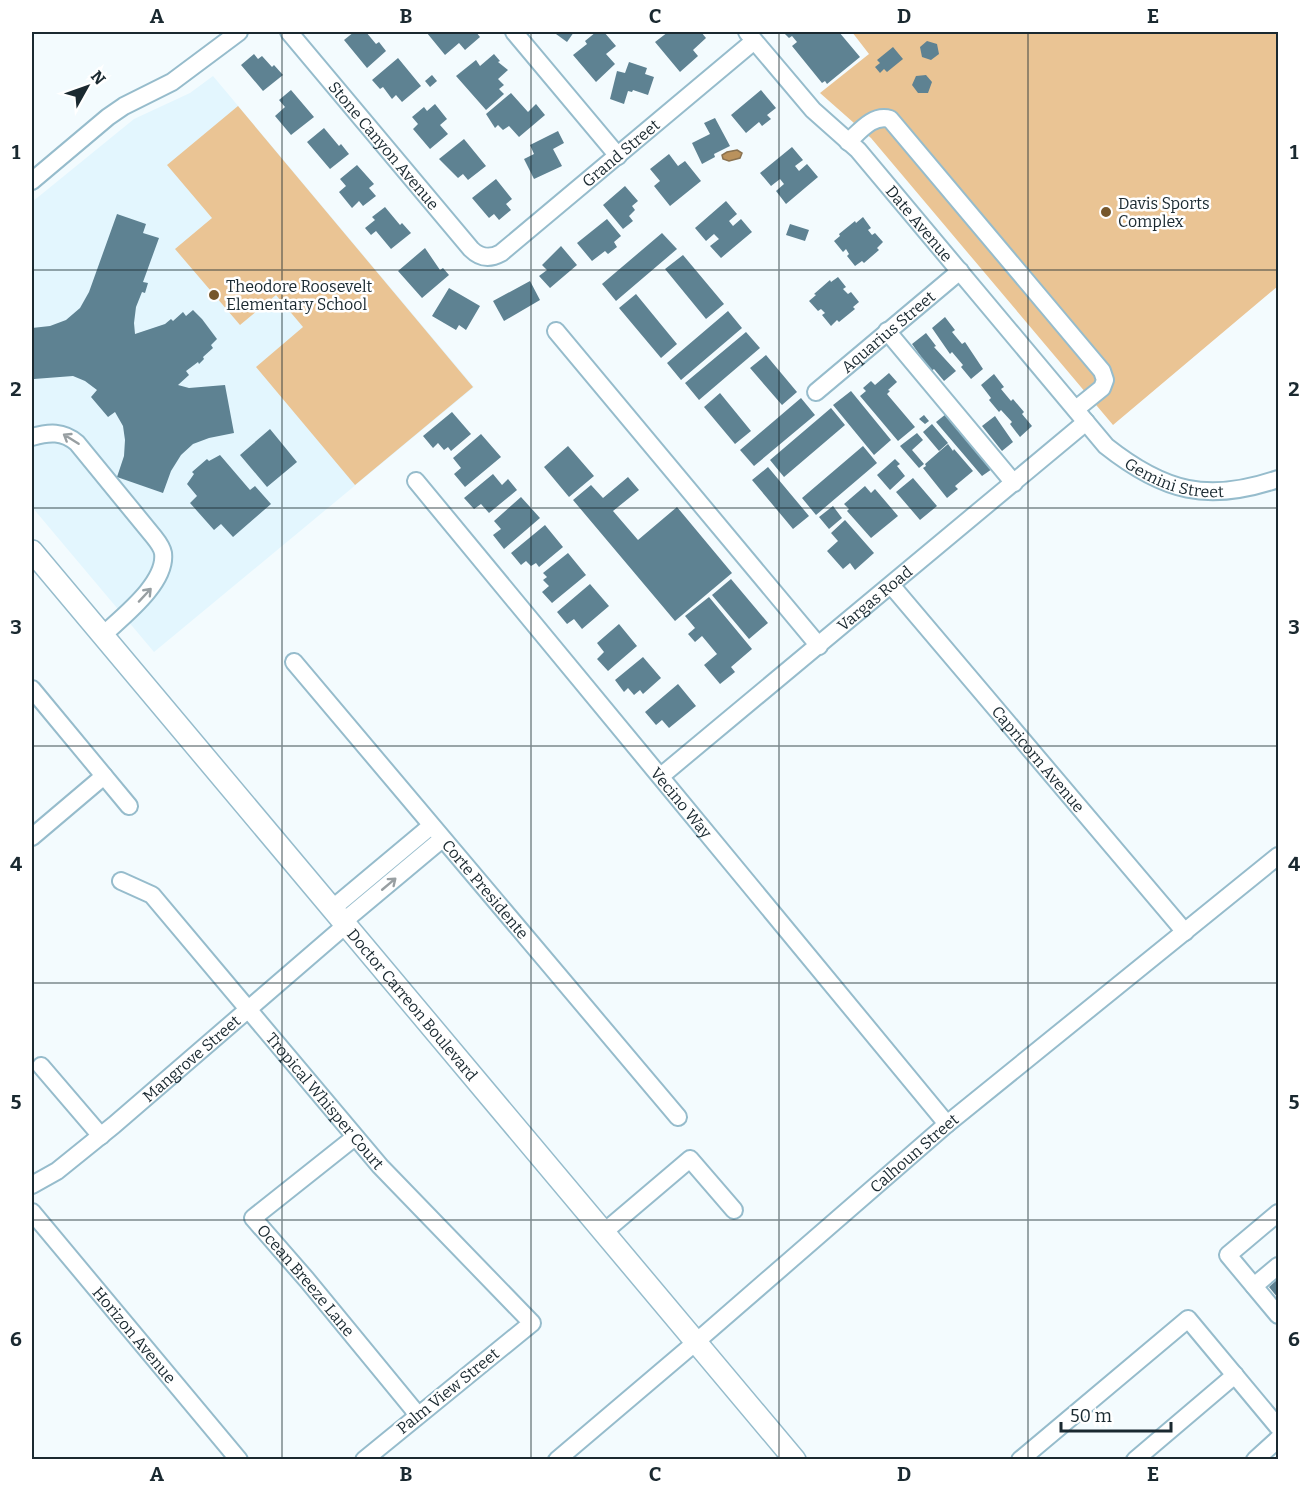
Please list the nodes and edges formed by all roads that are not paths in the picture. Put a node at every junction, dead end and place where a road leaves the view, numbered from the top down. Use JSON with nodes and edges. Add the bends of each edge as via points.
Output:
{"nodes":[{"id":1,"x":239,"y":32,"type":"edge"},
{"id":2,"x":289,"y":32,"type":"edge"},
{"id":3,"x":514,"y":32,"type":"edge"},
{"id":4,"x":751,"y":36,"type":"edge"},
{"id":5,"x":848,"y":142,"type":"junction"},
{"id":6,"x":618,"y":156,"type":"junction"},
{"id":7,"x":32,"y":181,"type":"edge"},
{"id":8,"x":483,"y":256,"type":"joint"},
{"id":9,"x":960,"y":271,"type":"junction"},
{"id":10,"x":556,"y":331,"type":"dead end"},
{"id":11,"x":887,"y":331,"type":"junction"},
{"id":12,"x":816,"y":392,"type":"dead end"},
{"id":13,"x":1081,"y":415,"type":"junction"},
{"id":14,"x":32,"y":436,"type":"edge"},
{"id":15,"x":1278,"y":478,"type":"edge"},
{"id":16,"x":416,"y":481,"type":"dead end"},
{"id":17,"x":1014,"y":483,"type":"junction"},
{"id":18,"x":32,"y":551,"type":"edge"},
{"id":19,"x":891,"y":585,"type":"junction"},
{"id":20,"x":103,"y":635,"type":"junction"},
{"id":21,"x":819,"y":646,"type":"junction"},
{"id":22,"x":294,"y":662,"type":"dead end"},
{"id":23,"x":32,"y":689,"type":"edge"},
{"id":24,"x":37,"y":708,"type":"edge"},
{"id":25,"x":104,"y":776,"type":"junction"},
{"id":26,"x":661,"y":776,"type":"junction"},
{"id":27,"x":129,"y":806,"type":"dead end"},
{"id":28,"x":436,"y":833,"type":"junction"},
{"id":29,"x":32,"y":837,"type":"edge"},
{"id":30,"x":1278,"y":856,"type":"edge"},
{"id":31,"x":121,"y":881,"type":"dead end"},
{"id":32,"x":341,"y":918,"type":"junction"},
{"id":33,"x":1185,"y":932,"type":"junction"},
{"id":34,"x":248,"y":1009,"type":"junction"},
{"id":35,"x":41,"y":1066,"type":"dead end"},
{"id":36,"x":678,"y":1117,"type":"dead end"},
{"id":37,"x":947,"y":1124,"type":"junction"},
{"id":38,"x":101,"y":1136,"type":"junction"},
{"id":39,"x":355,"y":1137,"type":"junction"},
{"id":40,"x":32,"y":1185,"type":"edge"},
{"id":41,"x":734,"y":1210,"type":"dead end"},
{"id":42,"x":32,"y":1212,"type":"edge"},
{"id":43,"x":1278,"y":1213,"type":"edge"},
{"id":44,"x":604,"y":1232,"type":"junction"},
{"id":45,"x":1278,"y":1266,"type":"edge"},
{"id":46,"x":1254,"y":1286,"type":"junction"},
{"id":47,"x":1278,"y":1312,"type":"edge"},
{"id":48,"x":532,"y":1323,"type":"joint"},
{"id":49,"x":696,"y":1342,"type":"junction"},
{"id":50,"x":1235,"y":1376,"type":"junction"},
{"id":51,"x":418,"y":1415,"type":"junction"},
{"id":52,"x":1278,"y":1427,"type":"edge"},
{"id":53,"x":1278,"y":1439,"type":"edge"},
{"id":54,"x":239,"y":1460,"type":"edge"},
{"id":55,"x":364,"y":1460,"type":"edge"},
{"id":56,"x":557,"y":1460,"type":"edge"},
{"id":57,"x":795,"y":1460,"type":"edge"},
{"id":58,"x":1020,"y":1460,"type":"edge"},
{"id":59,"x":1135,"y":1460,"type":"edge"},
{"id":60,"x":1255,"y":1460,"type":"edge"}],
"edges":[{"from":1,"to":7,"type":"street","via":[[172,82],[108,117]]},
{"from":2,"to":8,"type":"street","name":"Stone Canyon Avenue","via":[[471,249]]},
{"from":3,"to":6,"type":"street"},
{"from":4,"to":5,"type":"street","name":"Date Avenue","via":[[813,110]]},
{"from":4,"to":6,"type":"street","name":"Grand Street"},
{"from":5,"to":9,"type":"street","name":"Date Avenue"},
{"from":5,"to":13,"type":"street","name":"Vargas Road","via":[[875,118],[890,119],[1102,371],[1102,388]]},
{"from":6,"to":8,"type":"street","name":"Grand Street","via":[[501,253]]},
{"from":9,"to":11,"type":"street","name":"Aquarius Street"},
{"from":9,"to":13,"type":"street","name":"Date Avenue"},
{"from":10,"to":21,"type":"street"},
{"from":11,"to":12,"type":"street","name":"Aquarius Street"},
{"from":11,"to":17,"type":"street"},
{"from":13,"to":15,"type":"street","name":"Gemini Street","via":[[1106,446],[1133,467],[1183,488],[1239,490]]},
{"from":13,"to":17,"type":"street","name":"Vargas Road"},
{"from":20,"to":14,"type":"street","one_way":true,"via":[[150,591],[163,551],[68,435]]},
{"from":16,"to":26,"type":"street","name":"Vecino Way"},
{"from":17,"to":19,"type":"street","name":"Vargas Road"},
{"from":18,"to":20,"type":"main road","name":"Doctor Carreon Boulevard"},
{"from":19,"to":21,"type":"street","name":"Vargas Road"},
{"from":19,"to":33,"type":"street","name":"Capricorn Avenue"},
{"from":20,"to":32,"type":"main road","name":"Doctor Carreon Boulevard"},
{"from":21,"to":26,"type":"street","name":"Vargas Road"},
{"from":22,"to":28,"type":"street","name":"Corte Presidente"},
{"from":23,"to":24,"type":"street"},
{"from":24,"to":25,"type":"street"},
{"from":25,"to":27,"type":"street"},
{"from":25,"to":29,"type":"street"},
{"from":26,"to":37,"type":"street","name":"Vecino Way"},
{"from":28,"to":32,"type":"street","name":"Mangrove Street"},
{"from":28,"to":36,"type":"street","name":"Corte Presidente"},
{"from":30,"to":33,"type":"street","name":"Calhoun Street"},
{"from":31,"to":34,"type":"street","name":"Tropical Whisper Court","via":[[152,895]]},
{"from":32,"to":34,"type":"street","name":"Mangrove Street"},
{"from":32,"to":44,"type":"main road","name":"Doctor Carreon Boulevard"},
{"from":33,"to":37,"type":"street","name":"Calhoun Street"},
{"from":34,"to":38,"type":"street","name":"Mangrove Street"},
{"from":34,"to":39,"type":"street","name":"Tropical Whisper Court"},
{"from":35,"to":38,"type":"street"},
{"from":37,"to":49,"type":"street","name":"Calhoun Street"},
{"from":38,"to":40,"type":"street","name":"Mangrove Street","via":[[57,1171]]},
{"from":39,"to":48,"type":"street","name":"Tropical Whisper Court"},
{"from":39,"to":51,"type":"street","name":"Ocean Breeze Lane","via":[[253,1218]]},
{"from":41,"to":44,"type":"street","via":[[690,1159]]},
{"from":42,"to":54,"type":"street","name":"Horizon Avenue"},
{"from":43,"to":46,"type":"street","via":[[1228,1255]]},
{"from":44,"to":49,"type":"main road","name":"Doctor Carreon Boulevard"},
{"from":45,"to":46,"type":"street"},
{"from":46,"to":47,"type":"street"},
{"from":48,"to":51,"type":"street","name":"Palm View Street"},
{"from":49,"to":56,"type":"street","name":"Calhoun Street"},
{"from":49,"to":57,"type":"main road","name":"Doctor Carreon Boulevard"},
{"from":50,"to":52,"type":"street"},
{"from":50,"to":58,"type":"street","via":[[1188,1319]]},
{"from":50,"to":59,"type":"street"},
{"from":51,"to":55,"type":"street","name":"Palm View Street"},
{"from":53,"to":60,"type":"street"}]}
